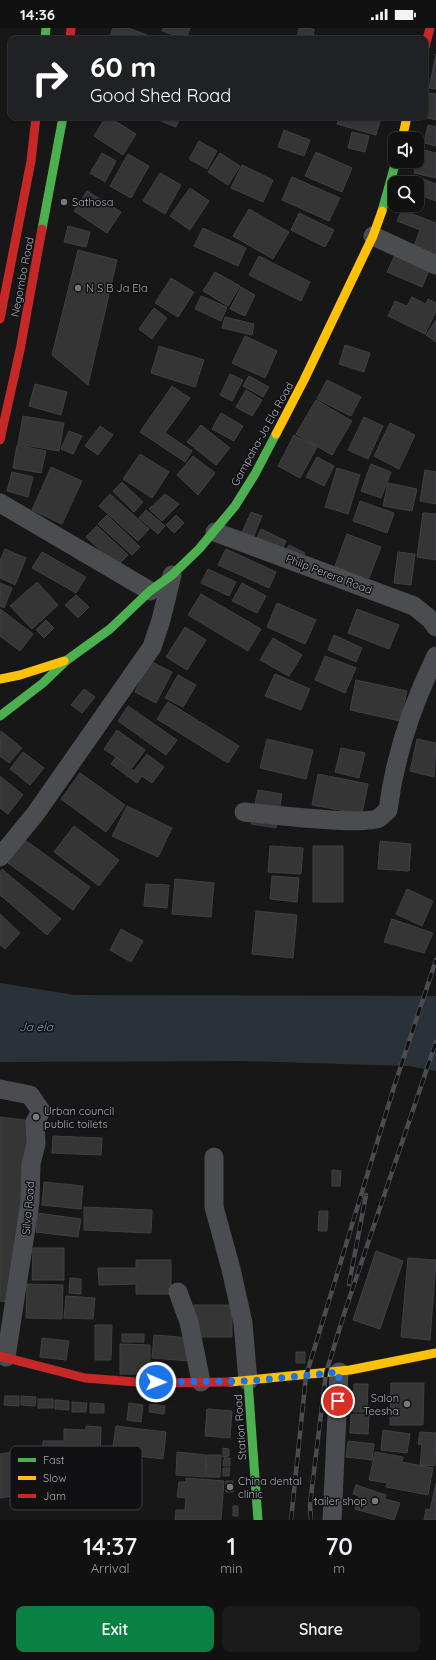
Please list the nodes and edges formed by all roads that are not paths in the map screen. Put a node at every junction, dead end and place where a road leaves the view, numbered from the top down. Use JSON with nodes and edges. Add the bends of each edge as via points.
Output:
{"nodes":[{"id":1,"x":36,"y":120,"type":"edge"},
{"id":2,"x":61,"y":120,"type":"edge"},
{"id":3,"x":406,"y":120,"type":"edge"},
{"id":4,"x":404,"y":132,"type":"edge"},
{"id":5,"x":394,"y":168,"type":"edge"},
{"id":6,"x":373,"y":236,"type":"junction"},
{"id":7,"x":436,"y":265,"type":"edge"},
{"id":8,"x":0,"y":319,"type":"edge"},
{"id":9,"x":0,"y":440,"type":"edge"},
{"id":10,"x":0,"y":503,"type":"edge"},
{"id":11,"x":215,"y":532,"type":"junction"},
{"id":12,"x":172,"y":575,"type":"junction"},
{"id":13,"x":150,"y":591,"type":"junction"},
{"id":14,"x":436,"y":627,"type":"edge"},
{"id":15,"x":436,"y":656,"type":"edge"},
{"id":16,"x":67,"y":660,"type":"junction"},
{"id":17,"x":0,"y":669,"type":"edge"},
{"id":18,"x":20,"y":675,"type":"junction"},
{"id":19,"x":0,"y":679,"type":"edge"},
{"id":20,"x":0,"y":716,"type":"edge"},
{"id":21,"x":244,"y":812,"type":"dead end"},
{"id":22,"x":0,"y":857,"type":"edge"},
{"id":23,"x":0,"y":1089,"type":"edge"},
{"id":24,"x":214,"y":1157,"type":"dead end"},
{"id":25,"x":178,"y":1292,"type":"dead end"},
{"id":26,"x":436,"y":1353,"type":"edge"},
{"id":27,"x":3,"y":1357,"type":"edge"},
{"id":28,"x":339,"y":1372,"type":"junction"},
{"id":29,"x":248,"y":1381,"type":"junction"},
{"id":30,"x":201,"y":1382,"type":"junction"},
{"id":31,"x":258,"y":1520,"type":"edge"},
{"id":32,"x":332,"y":1520,"type":"edge"}],
"edges":[{"from":1,"to":8,"type":"main road","name":"Negombo Road","via":[[31,161]]},
{"from":2,"to":9,"type":"main road","name":"Negombo Road","via":[[20,350]]},
{"from":3,"to":4,"type":"main road"},
{"from":5,"to":6,"type":"main road","name":"Gampaha-Ja Ela Road"},
{"from":6,"to":7,"type":"street"},
{"from":6,"to":11,"type":"main road","name":"Gampaha-Ja Ela Road","via":[[304,380],[255,474]]},
{"from":10,"to":13,"type":"street"},
{"from":11,"to":12,"type":"main road","name":"Gampaha-Ja Ela Road"},
{"from":11,"to":14,"type":"street","name":"Philp Perera Road","via":[[414,606]]},
{"from":12,"to":13,"type":"main road","name":"Gampaha-Ja Ela Road"},
{"from":12,"to":22,"type":"street","via":[[152,647],[36,813]]},
{"from":13,"to":16,"type":"main road","name":"Gampaha-Ja Ela Road","via":[[110,629]]},
{"from":15,"to":21,"type":"street","via":[[404,731],[391,784],[388,810],[378,818],[364,820]]},
{"from":16,"to":18,"type":"main road","name":"Gampaha-Ja Ela Road"},
{"from":16,"to":20,"type":"main road","name":"Gampaha-Ja Ela Road","via":[[43,683]]},
{"from":17,"to":18,"type":"main road"},
{"from":18,"to":19,"type":"main road","name":"Gampaha-Ja Ela Road"},
{"from":23,"to":27,"type":"street","name":"Silva Road","via":[[30,1094],[41,1111],[35,1122],[36,1144],[30,1164],[30,1202]]},
{"from":24,"to":29,"type":"street","via":[[214,1207],[243,1323]]},
{"from":25,"to":30,"type":"street","via":[[189,1322]]},
{"from":26,"to":28,"type":"main road"},
{"from":27,"to":30,"type":"main road","via":[[83,1378],[130,1382]]},
{"from":28,"to":29,"type":"main road"},
{"from":28,"to":32,"type":"street"},
{"from":29,"to":30,"type":"main road"},
{"from":29,"to":31,"type":"main road","name":"Station Road"}]}
